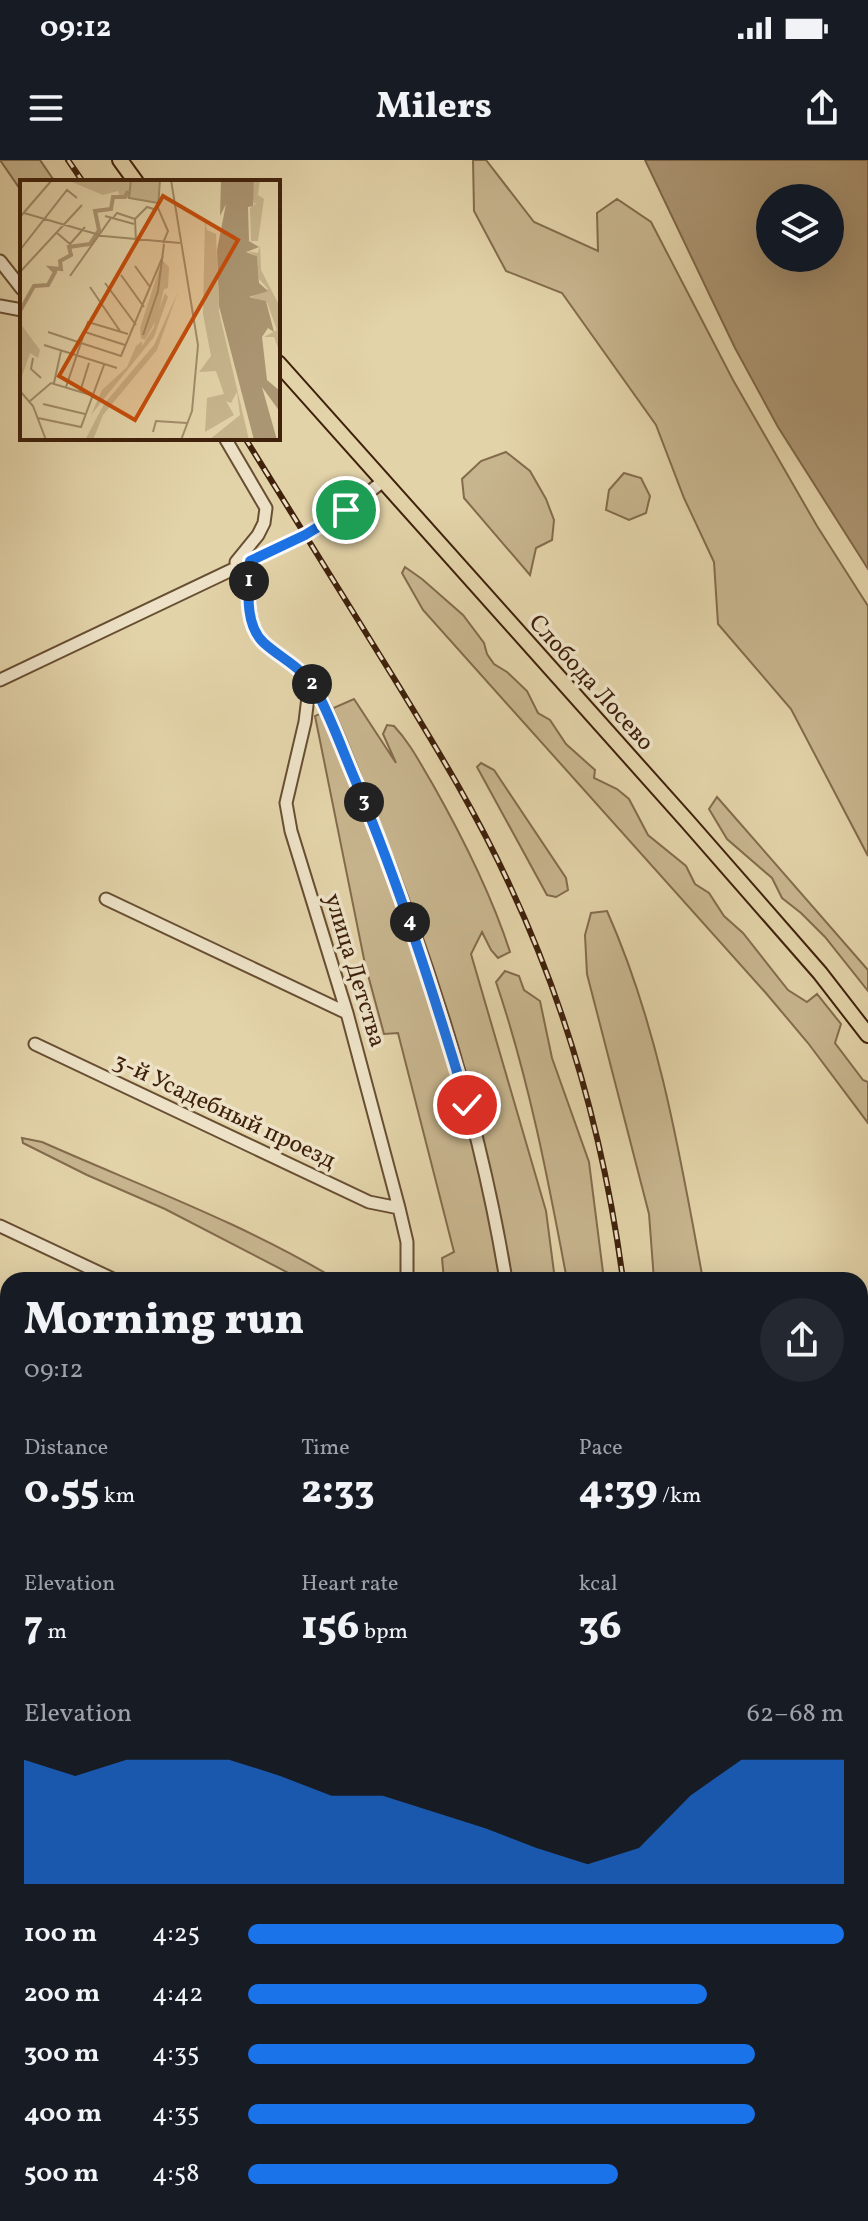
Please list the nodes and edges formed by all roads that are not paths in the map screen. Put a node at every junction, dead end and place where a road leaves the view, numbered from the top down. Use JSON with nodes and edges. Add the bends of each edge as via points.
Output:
{"nodes":[{"id":1,"x":120,"y":160,"type":"edge"},
{"id":2,"x":135,"y":180,"type":"edge"},
{"id":3,"x":0,"y":261,"type":"edge"},
{"id":4,"x":20,"y":286,"type":"edge"},
{"id":5,"x":0,"y":306,"type":"edge"},
{"id":6,"x":20,"y":310,"type":"edge"},
{"id":7,"x":280,"y":365,"type":"edge"},
{"id":8,"x":226,"y":440,"type":"edge"},
{"id":9,"x":382,"y":482,"type":"junction"},
{"id":10,"x":250,"y":561,"type":"junction"},
{"id":11,"x":237,"y":568,"type":"junction"},
{"id":12,"x":303,"y":673,"type":"junction"},
{"id":13,"x":0,"y":680,"type":"edge"},
{"id":14,"x":106,"y":899,"type":"dead end"},
{"id":15,"x":347,"y":1013,"type":"junction"},
{"id":16,"x":868,"y":1035,"type":"edge"},
{"id":17,"x":35,"y":1044,"type":"dead end"},
{"id":18,"x":399,"y":1208,"type":"junction"},
{"id":19,"x":0,"y":1226,"type":"edge"},
{"id":20,"x":98,"y":1272,"type":"edge"},
{"id":21,"x":407,"y":1272,"type":"edge"},
{"id":22,"x":505,"y":1272,"type":"edge"}],
"edges":[{"from":1,"to":2,"type":"main road"},
{"from":3,"to":4,"type":"street"},
{"from":5,"to":6,"type":"street"},
{"from":7,"to":9,"type":"main road","name":"Слобода Лосево"},
{"from":8,"to":11,"type":"street","via":[[266,508],[264,523]]},
{"from":9,"to":10,"type":"street","via":[[321,525]]},
{"from":9,"to":16,"type":"main road","name":"Слобода Лосево","via":[[677,810]]},
{"from":10,"to":11,"type":"street"},
{"from":10,"to":12,"type":"street","via":[[254,626],[262,641]]},
{"from":11,"to":13,"type":"street"},
{"from":12,"to":15,"type":"street","name":"улица Детства","via":[[308,697],[305,722],[286,803]]},
{"from":12,"to":22,"type":"street","via":[[317,691],[371,817],[412,928],[471,1118]]},
{"from":14,"to":15,"type":"street"},
{"from":15,"to":18,"type":"street","name":"улица Детства"},
{"from":17,"to":18,"type":"street","name":"3-й Усадебный проезд","via":[[369,1202]]},
{"from":18,"to":21,"type":"street","name":"улица Детства"},
{"from":19,"to":20,"type":"street"}]}
